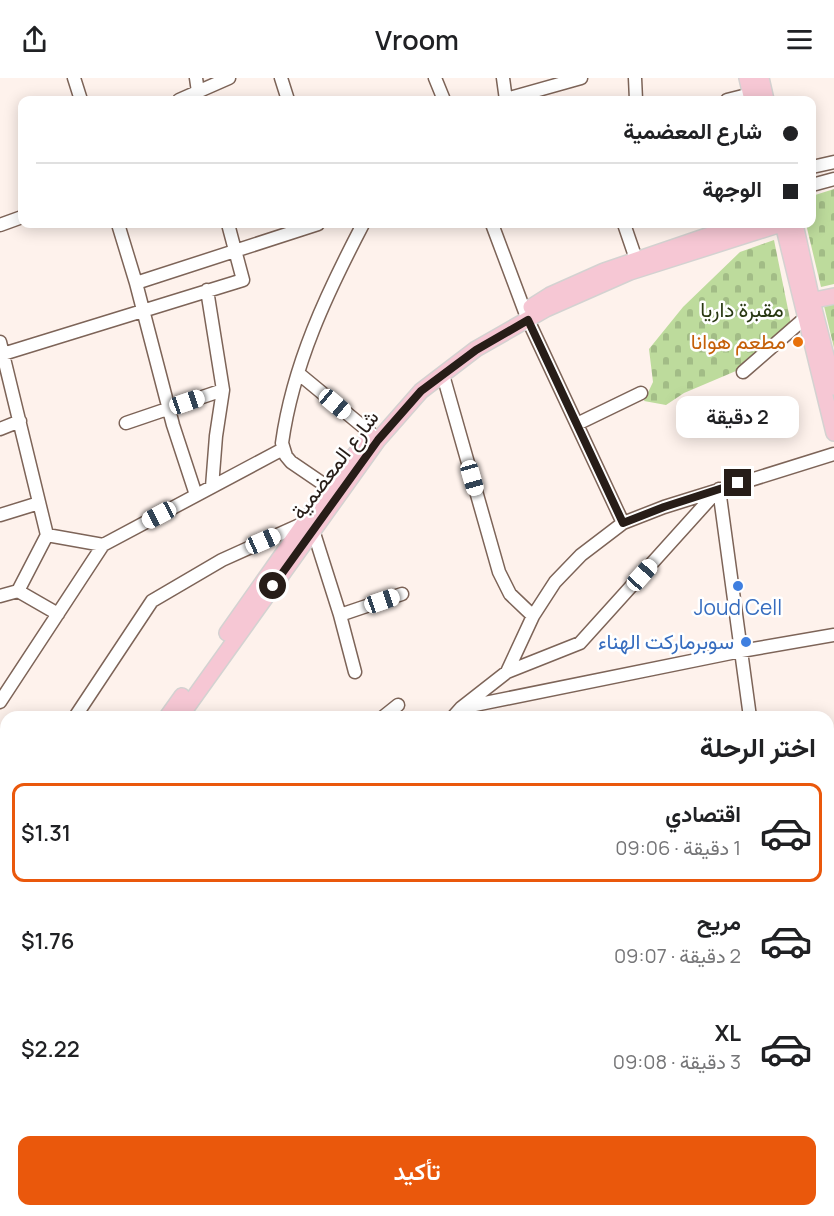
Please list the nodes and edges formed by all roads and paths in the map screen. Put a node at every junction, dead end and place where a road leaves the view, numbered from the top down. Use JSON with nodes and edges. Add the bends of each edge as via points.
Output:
{"nodes":[{"id":1,"x":74,"y":78,"type":"edge"},
{"id":2,"x":196,"y":78,"type":"edge"},
{"id":3,"x":229,"y":78,"type":"edge"},
{"id":4,"x":281,"y":78,"type":"edge"},
{"id":5,"x":435,"y":78,"type":"edge"},
{"id":6,"x":503,"y":78,"type":"edge"},
{"id":7,"x":581,"y":78,"type":"edge"},
{"id":8,"x":635,"y":78,"type":"edge"},
{"id":9,"x":747,"y":78,"type":"edge"},
{"id":10,"x":760,"y":78,"type":"edge"},
{"id":11,"x":198,"y":92,"type":"junction"},
{"id":12,"x":80,"y":96,"type":"edge"},
{"id":13,"x":191,"y":96,"type":"edge"},
{"id":14,"x":287,"y":96,"type":"edge"},
{"id":15,"x":442,"y":96,"type":"edge"},
{"id":16,"x":505,"y":96,"type":"edge"},
{"id":17,"x":520,"y":96,"type":"edge"},
{"id":18,"x":636,"y":96,"type":"edge"},
{"id":19,"x":752,"y":96,"type":"edge"},
{"id":20,"x":765,"y":96,"type":"edge"},
{"id":21,"x":834,"y":162,"type":"edge"},
{"id":22,"x":816,"y":166,"type":"edge"},
{"id":23,"x":834,"y":179,"type":"edge"},
{"id":24,"x":816,"y":184,"type":"edge"},
{"id":25,"x":18,"y":218,"type":"edge"},
{"id":26,"x":0,"y":225,"type":"edge"},
{"id":27,"x":119,"y":228,"type":"edge"},
{"id":28,"x":229,"y":228,"type":"edge"},
{"id":29,"x":305,"y":228,"type":"edge"},
{"id":30,"x":361,"y":228,"type":"edge"},
{"id":31,"x":493,"y":228,"type":"edge"},
{"id":32,"x":625,"y":228,"type":"edge"},
{"id":33,"x":730,"y":228,"type":"edge"},
{"id":34,"x":769,"y":228,"type":"edge"},
{"id":35,"x":783,"y":228,"type":"edge"},
{"id":36,"x":796,"y":228,"type":"edge"},
{"id":37,"x":236,"y":250,"type":"junction"},
{"id":38,"x":636,"y":259,"type":"junction"},
{"id":39,"x":136,"y":283,"type":"junction"},
{"id":40,"x":207,"y":290,"type":"junction"},
{"id":41,"x":834,"y":296,"type":"edge"},
{"id":42,"x":806,"y":307,"type":"junction"},
{"id":43,"x":143,"y":309,"type":"junction"},
{"id":44,"x":526,"y":316,"type":"junction"},
{"id":45,"x":0,"y":342,"type":"edge"},
{"id":46,"x":3,"y":354,"type":"junction"},
{"id":47,"x":743,"y":372,"type":"dead end"},
{"id":48,"x":298,"y":373,"type":"junction"},
{"id":49,"x":443,"y":375,"type":"junction"},
{"id":50,"x":834,"y":387,"type":"edge"},
{"id":51,"x":223,"y":390,"type":"junction"},
{"id":52,"x":642,"y":393,"type":"dead end"},
{"id":53,"x":169,"y":408,"type":"junction"},
{"id":54,"x":20,"y":421,"type":"junction"},
{"id":55,"x":126,"y":423,"type":"dead end"},
{"id":56,"x":577,"y":424,"type":"junction"},
{"id":57,"x":0,"y":429,"type":"edge"},
{"id":58,"x":834,"y":431,"type":"edge"},
{"id":59,"x":375,"y":437,"type":"junction"},
{"id":60,"x":283,"y":449,"type":"junction"},
{"id":61,"x":834,"y":454,"type":"edge"},
{"id":62,"x":212,"y":487,"type":"junction"},
{"id":63,"x":719,"y":489,"type":"junction"},
{"id":64,"x":334,"y":491,"type":"junction"},
{"id":65,"x":196,"y":495,"type":"junction"},
{"id":66,"x":39,"y":503,"type":"junction"},
{"id":67,"x":0,"y":516,"type":"edge"},
{"id":68,"x":623,"y":523,"type":"junction"},
{"id":69,"x":309,"y":526,"type":"junction"},
{"id":70,"x":47,"y":535,"type":"junction"},
{"id":71,"x":103,"y":545,"type":"junction"},
{"id":72,"x":18,"y":591,"type":"junction"},
{"id":73,"x":402,"y":594,"type":"dead end"},
{"id":74,"x":0,"y":596,"type":"edge"},
{"id":75,"x":58,"y":614,"type":"junction"},
{"id":76,"x":340,"y":615,"type":"junction"},
{"id":77,"x":533,"y":616,"type":"junction"},
{"id":78,"x":834,"y":635,"type":"edge"},
{"id":79,"x":741,"y":651,"type":"junction"},
{"id":80,"x":355,"y":672,"type":"dead end"},
{"id":81,"x":507,"y":672,"type":"junction"},
{"id":82,"x":18,"y":674,"type":"junction"},
{"id":83,"x":0,"y":681,"type":"edge"},
{"id":84,"x":0,"y":702,"type":"edge"},
{"id":85,"x":398,"y":705,"type":"dead end"},
{"id":86,"x":79,"y":711,"type":"edge"},
{"id":87,"x":171,"y":711,"type":"edge"},
{"id":88,"x":184,"y":711,"type":"edge"},
{"id":89,"x":390,"y":711,"type":"edge"},
{"id":90,"x":458,"y":711,"type":"edge"},
{"id":91,"x":462,"y":711,"type":"edge"},
{"id":92,"x":749,"y":711,"type":"edge"}],
"edges":[{"from":1,"to":12,"type":"street"},
{"from":2,"to":11,"type":"street"},
{"from":3,"to":11,"type":"street"},
{"from":4,"to":14,"type":"street"},
{"from":5,"to":15,"type":"street"},
{"from":6,"to":16,"type":"street"},
{"from":7,"to":17,"type":"street"},
{"from":8,"to":18,"type":"street"},
{"from":9,"to":19,"type":"main road"},
{"from":10,"to":20,"type":"main road"},
{"from":11,"to":13,"type":"street"},
{"from":21,"to":22,"type":"street"},
{"from":23,"to":24,"type":"street"},
{"from":25,"to":26,"type":"street"},
{"from":27,"to":39,"type":"street"},
{"from":28,"to":37,"type":"street"},
{"from":29,"to":37,"type":"street"},
{"from":30,"to":48,"type":"street","via":[[312,329]]},
{"from":31,"to":44,"type":"street"},
{"from":32,"to":38,"type":"street"},
{"from":33,"to":38,"type":"main road","name":"شارع المعضمية"},
{"from":34,"to":44,"type":"main road","name":"شارع المعضمية","via":[[630,272]]},
{"from":35,"to":42,"type":"main road"},
{"from":36,"to":42,"type":"main road"},
{"from":37,"to":39,"type":"street"},
{"from":37,"to":40,"type":"street","via":[[243,280]]},
{"from":38,"to":44,"type":"main road","name":"شارع المعضمية","via":[[550,295]]},
{"from":39,"to":43,"type":"street"},
{"from":40,"to":43,"type":"street"},
{"from":40,"to":51,"type":"street"},
{"from":41,"to":42,"type":"main road"},
{"from":42,"to":47,"type":"street"},
{"from":42,"to":50,"type":"main road"},
{"from":42,"to":58,"type":"main road"},
{"from":43,"to":46,"type":"street"},
{"from":43,"to":53,"type":"street"},
{"from":44,"to":49,"type":"main road","name":"شارع المعضمية"},
{"from":44,"to":56,"type":"street"},
{"from":44,"to":59,"type":"main road","name":"شارع المعضمية","via":[[438,371]]},
{"from":45,"to":46,"type":"street"},
{"from":46,"to":54,"type":"street"},
{"from":48,"to":59,"type":"street"},
{"from":48,"to":60,"type":"street"},
{"from":49,"to":59,"type":"main road","name":"شارع المعضمية"},
{"from":49,"to":77,"type":"street","via":[[499,573],[510,594]]},
{"from":51,"to":53,"type":"street"},
{"from":51,"to":62,"type":"street"},
{"from":52,"to":56,"type":"street"},
{"from":53,"to":55,"type":"street"},
{"from":53,"to":65,"type":"street"},
{"from":54,"to":57,"type":"street"},
{"from":54,"to":66,"type":"street"},
{"from":56,"to":68,"type":"street"},
{"from":59,"to":64,"type":"main road","name":"شارع المعضمية"},
{"from":60,"to":62,"type":"street"},
{"from":60,"to":64,"type":"street","via":[[291,462]]},
{"from":61,"to":63,"type":"street"},
{"from":62,"to":65,"type":"street"},
{"from":63,"to":68,"type":"street"},
{"from":63,"to":79,"type":"street"},
{"from":63,"to":81,"type":"street","via":[[580,643]]},
{"from":64,"to":69,"type":"main road","name":"شارع المعضمية"},
{"from":65,"to":71,"type":"street"},
{"from":66,"to":67,"type":"street"},
{"from":66,"to":70,"type":"street"},
{"from":68,"to":77,"type":"street","via":[[581,555],[555,582]]},
{"from":69,"to":76,"type":"street"},
{"from":69,"to":86,"type":"street","via":[[222,560],[152,601]]},
{"from":69,"to":87,"type":"main road","name":"شارع المعضمية"},
{"from":69,"to":88,"type":"main road","name":"شارع المعضمية"},
{"from":70,"to":71,"type":"street"},
{"from":70,"to":72,"type":"street"},
{"from":71,"to":75,"type":"street"},
{"from":72,"to":74,"type":"street"},
{"from":72,"to":75,"type":"street"},
{"from":73,"to":76,"type":"street"},
{"from":75,"to":82,"type":"street"},
{"from":76,"to":80,"type":"street"},
{"from":77,"to":81,"type":"street"},
{"from":78,"to":79,"type":"street"},
{"from":79,"to":91,"type":"street"},
{"from":79,"to":92,"type":"street"},
{"from":81,"to":90,"type":"street"},
{"from":82,"to":83,"type":"street"},
{"from":82,"to":84,"type":"street"},
{"from":85,"to":89,"type":"street"}]}
